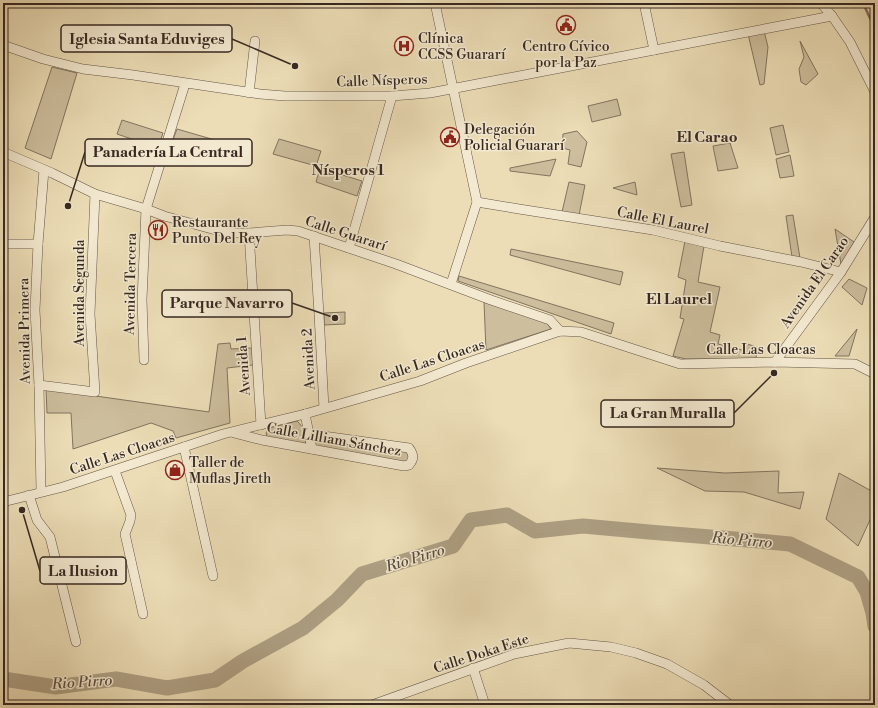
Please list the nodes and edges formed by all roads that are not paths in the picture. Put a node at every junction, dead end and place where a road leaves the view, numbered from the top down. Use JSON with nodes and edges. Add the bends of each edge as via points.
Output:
{"nodes":[{"id":1,"x":435,"y":3,"type":"edge"},
{"id":2,"x":644,"y":3,"type":"edge"},
{"id":3,"x":821,"y":3,"type":"edge"},
{"id":4,"x":832,"y":16,"type":"junction"},
{"id":5,"x":255,"y":41,"type":"dead end"},
{"id":6,"x":3,"y":44,"type":"edge"},
{"id":7,"x":654,"y":50,"type":"junction"},
{"id":8,"x":185,"y":84,"type":"junction"},
{"id":9,"x":453,"y":89,"type":"junction"},
{"id":10,"x":875,"y":92,"type":"edge"},
{"id":11,"x":249,"y":93,"type":"junction"},
{"id":12,"x":392,"y":96,"type":"junction"},
{"id":13,"x":3,"y":152,"type":"edge"},
{"id":14,"x":44,"y":170,"type":"junction"},
{"id":15,"x":95,"y":194,"type":"junction"},
{"id":16,"x":477,"y":202,"type":"junction"},
{"id":17,"x":146,"y":209,"type":"junction"},
{"id":18,"x":875,"y":217,"type":"edge"},
{"id":19,"x":249,"y":233,"type":"junction"},
{"id":20,"x":314,"y":236,"type":"junction"},
{"id":21,"x":3,"y":244,"type":"edge"},
{"id":22,"x":38,"y":244,"type":"junction"},
{"id":23,"x":349,"y":248,"type":"junction"},
{"id":24,"x":841,"y":272,"type":"junction"},
{"id":25,"x":451,"y":284,"type":"junction"},
{"id":26,"x":560,"y":331,"type":"junction"},
{"id":27,"x":144,"y":360,"type":"dead end"},
{"id":28,"x":775,"y":362,"type":"junction"},
{"id":29,"x":875,"y":374,"type":"edge"},
{"id":30,"x":38,"y":386,"type":"junction"},
{"id":31,"x":324,"y":408,"type":"junction"},
{"id":32,"x":305,"y":414,"type":"junction"},
{"id":33,"x":261,"y":425,"type":"junction"},
{"id":34,"x":230,"y":432,"type":"junction"},
{"id":35,"x":309,"y":434,"type":"junction"},
{"id":36,"x":184,"y":447,"type":"junction"},
{"id":37,"x":312,"y":449,"type":"junction"},
{"id":38,"x":115,"y":471,"type":"junction"},
{"id":39,"x":41,"y":492,"type":"junction"},
{"id":40,"x":29,"y":495,"type":"junction"},
{"id":41,"x":3,"y":502,"type":"edge"},
{"id":42,"x":213,"y":576,"type":"dead end"},
{"id":43,"x":143,"y":614,"type":"dead end"},
{"id":44,"x":76,"y":642,"type":"dead end"},
{"id":45,"x":473,"y":668,"type":"junction"},
{"id":46,"x":372,"y":705,"type":"edge"},
{"id":47,"x":485,"y":705,"type":"edge"},
{"id":48,"x":730,"y":705,"type":"edge"}],
"edges":[{"from":1,"to":9,"type":"street"},
{"from":2,"to":7,"type":"street"},
{"from":3,"to":4,"type":"street"},
{"from":4,"to":7,"type":"street","name":"Calle Nísperos"},
{"from":4,"to":10,"type":"street","via":[[850,42]]},
{"from":5,"to":11,"type":"street"},
{"from":6,"to":8,"type":"street","name":"Calle Nísperos","via":[[43,59],[83,69]]},
{"from":7,"to":9,"type":"street","name":"Calle Nísperos"},
{"from":8,"to":11,"type":"street","name":"Calle Nísperos"},
{"from":8,"to":17,"type":"street","name":"Avenida Tercera"},
{"from":9,"to":12,"type":"street","name":"Calle Nísperos","via":[[430,94]]},
{"from":9,"to":16,"type":"street"},
{"from":11,"to":12,"type":"street","name":"Calle Nísperos","via":[[285,96]]},
{"from":12,"to":23,"type":"street"},
{"from":13,"to":14,"type":"street","name":"Calle Guararí"},
{"from":14,"to":15,"type":"street","name":"Calle Guararí"},
{"from":14,"to":22,"type":"street","name":"Avenida Primera"},
{"from":15,"to":17,"type":"street","name":"Calle Guararí"},
{"from":15,"to":30,"type":"street","name":"Avenida Segunda","via":[[90,314],[95,392]]},
{"from":16,"to":24,"type":"street","name":"Calle El Laurel","via":[[653,230]]},
{"from":16,"to":25,"type":"street"},
{"from":17,"to":19,"type":"street","name":"Calle Guararí","via":[[212,229]]},
{"from":17,"to":27,"type":"street","name":"Avenida Tercera","via":[[142,300]]},
{"from":18,"to":24,"type":"street","name":"Avenida El Carao"},
{"from":19,"to":20,"type":"street","name":"Calle Guararí","via":[[287,230]]},
{"from":19,"to":33,"type":"street","name":"Avenida 1"},
{"from":20,"to":23,"type":"street","name":"Calle Guararí"},
{"from":20,"to":31,"type":"street","name":"Avenida 2"},
{"from":21,"to":22,"type":"street"},
{"from":22,"to":30,"type":"street","name":"Avenida Primera","via":[[35,310]]},
{"from":23,"to":25,"type":"street","name":"Calle Guararí"},
{"from":24,"to":28,"type":"street","name":"Avenida El Carao"},
{"from":25,"to":26,"type":"street","name":"Calle Guararí","via":[[550,320]]},
{"from":26,"to":28,"type":"street","name":"Calle Las Cloacas","via":[[581,332],[680,364]]},
{"from":26,"to":31,"type":"street","name":"Calle Las Cloacas","via":[[420,381]]},
{"from":28,"to":29,"type":"street","name":"Calle Las Cloacas","via":[[856,364]]},
{"from":30,"to":39,"type":"street","name":"Avenida Primera"},
{"from":31,"to":32,"type":"street","name":"Calle Las Cloacas"},
{"from":32,"to":33,"type":"street","name":"Calle Las Cloacas"},
{"from":32,"to":35,"type":"street"},
{"from":33,"to":34,"type":"street","name":"Calle Las Cloacas"},
{"from":34,"to":36,"type":"street","name":"Calle Las Cloacas"},
{"from":34,"to":37,"type":"street","name":"Calle Lilliam Sánchez"},
{"from":35,"to":37,"type":"street"},
{"from":35,"to":37,"type":"street","name":"Calle Lilliam Sánchez","via":[[409,448],[413,460],[404,466]]},
{"from":36,"to":38,"type":"street","name":"Calle Las Cloacas"},
{"from":36,"to":42,"type":"street"},
{"from":38,"to":39,"type":"street","name":"Calle Las Cloacas"},
{"from":38,"to":43,"type":"street","via":[[131,515],[125,534]]},
{"from":39,"to":40,"type":"street","name":"Calle Las Cloacas"},
{"from":40,"to":41,"type":"street","name":"Calle Las Cloacas"},
{"from":40,"to":44,"type":"street","via":[[37,520],[50,537]]},
{"from":45,"to":46,"type":"street","name":"Calle Doka Este"},
{"from":45,"to":47,"type":"street"},
{"from":45,"to":48,"type":"street","name":"Calle Doka Este","via":[[514,654],[569,643],[611,647],[667,664],[704,685]]}]}
